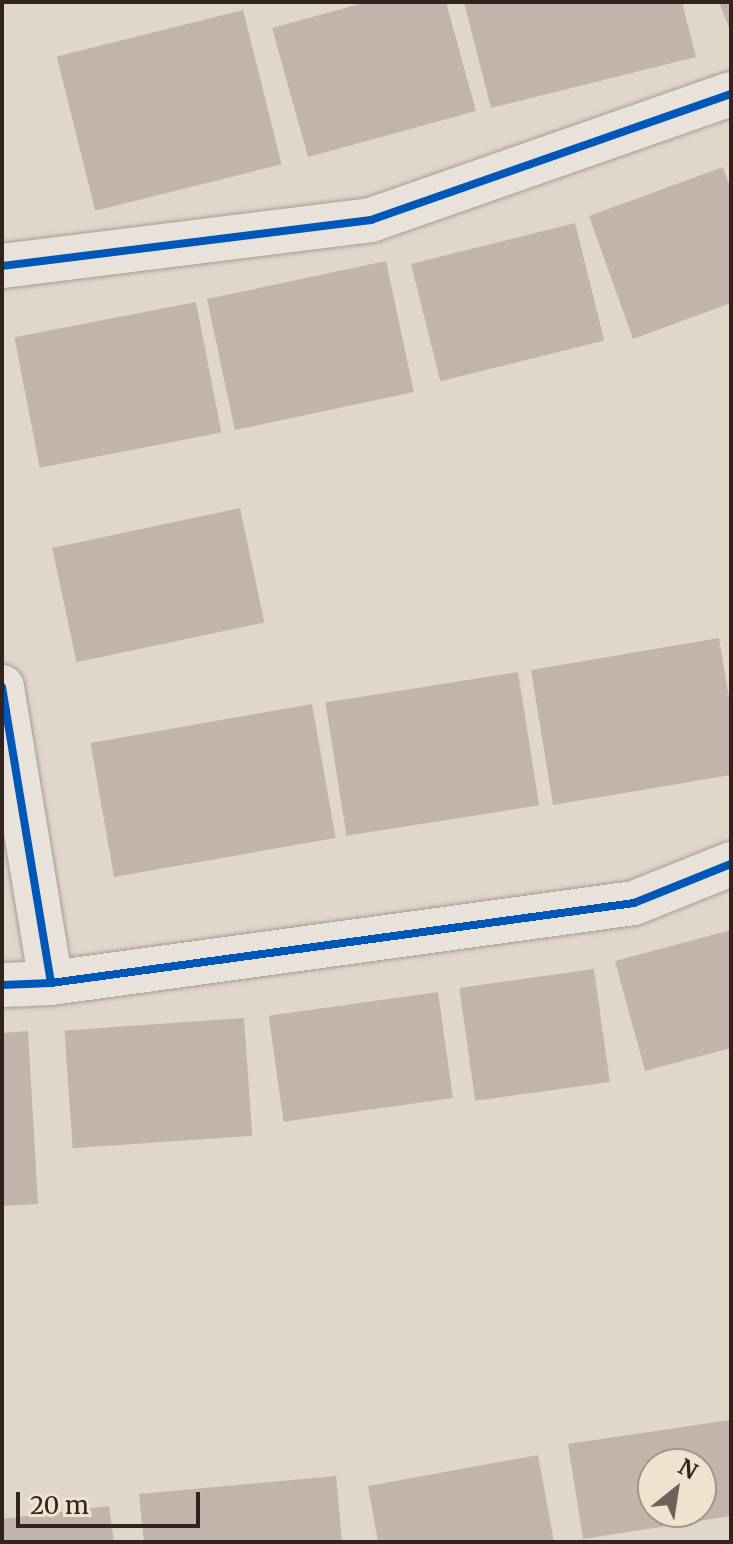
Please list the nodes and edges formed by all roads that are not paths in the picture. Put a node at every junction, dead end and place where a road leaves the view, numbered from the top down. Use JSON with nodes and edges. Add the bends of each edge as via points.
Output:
{"nodes":[{"id":1,"x":731,"y":94,"type":"edge"},
{"id":2,"x":2,"y":266,"type":"edge"},
{"id":3,"x":2,"y":687,"type":"edge"},
{"id":4,"x":731,"y":864,"type":"edge"},
{"id":5,"x":51,"y":983,"type":"junction"},
{"id":6,"x":2,"y":985,"type":"edge"}],
"edges":[{"from":1,"to":2,"type":"street","via":[[371,220]]},
{"from":3,"to":5,"type":"street"},
{"from":4,"to":5,"type":"street","via":[[634,903]]},
{"from":5,"to":6,"type":"street"}]}
